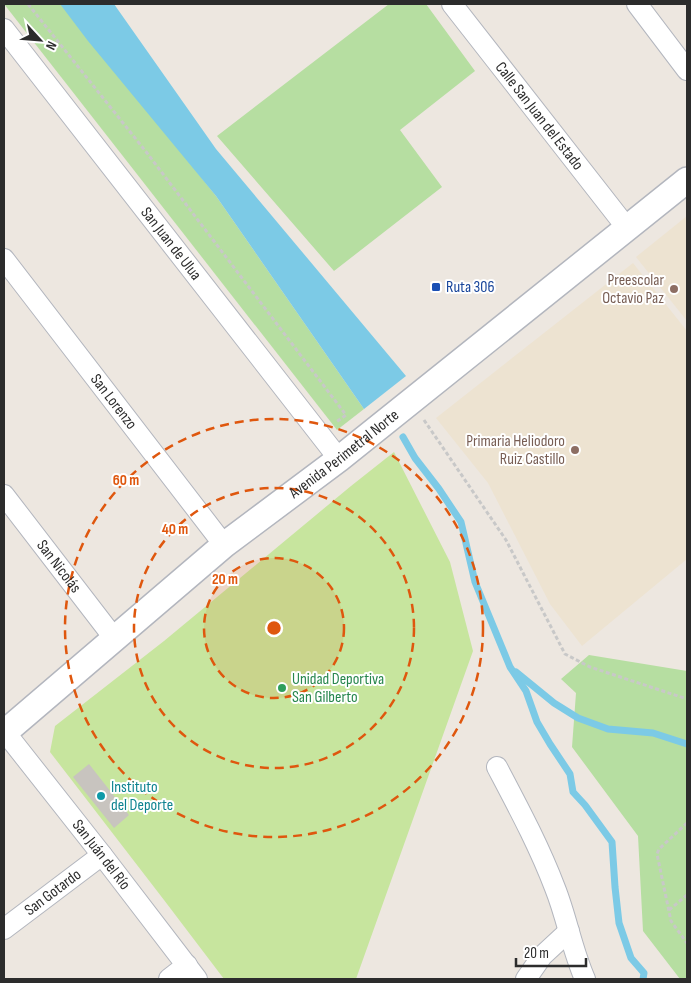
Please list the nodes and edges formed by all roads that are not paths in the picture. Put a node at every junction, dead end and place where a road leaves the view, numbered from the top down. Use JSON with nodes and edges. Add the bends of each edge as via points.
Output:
{"nodes":[{"id":1,"x":452,"y":4,"type":"edge"},
{"id":2,"x":637,"y":4,"type":"edge"},
{"id":3,"x":4,"y":29,"type":"edge"},
{"id":4,"x":687,"y":70,"type":"edge"},
{"id":5,"x":687,"y":180,"type":"edge"},
{"id":6,"x":627,"y":228,"type":"junction"},
{"id":7,"x":4,"y":259,"type":"edge"},
{"id":8,"x":339,"y":459,"type":"junction"},
{"id":9,"x":4,"y":495,"type":"edge"},
{"id":10,"x":224,"y":545,"type":"junction"},
{"id":11,"x":114,"y":638,"type":"junction"},
{"id":12,"x":4,"y":732,"type":"edge"},
{"id":13,"x":497,"y":767,"type":"dead end"},
{"id":14,"x":102,"y":855,"type":"junction"},
{"id":15,"x":4,"y":929,"type":"edge"},
{"id":16,"x":569,"y":931,"type":"junction"},
{"id":17,"x":192,"y":972,"type":"edge"},
{"id":18,"x":169,"y":979,"type":"edge"},
{"id":19,"x":526,"y":979,"type":"edge"},
{"id":20,"x":585,"y":979,"type":"edge"}],
"edges":[{"from":1,"to":6,"type":"street","name":"Calle San Juan del Estado"},
{"from":2,"to":4,"type":"street"},
{"from":3,"to":8,"type":"street","name":"San Juan de Ulua"},
{"from":5,"to":6,"type":"street","name":"Avenida Perimetral Norte"},
{"from":6,"to":8,"type":"street","name":"Avenida Perimetral Norte"},
{"from":7,"to":10,"type":"street","name":"San Lorenzo"},
{"from":8,"to":10,"type":"street","name":"Avenida Perimetral Norte"},
{"from":9,"to":11,"type":"street","name":"San Nicolás"},
{"from":10,"to":11,"type":"street","name":"Avenida Perimetral Norte"},
{"from":11,"to":12,"type":"street","name":"Avenida Perimetral Norte"},
{"from":12,"to":14,"type":"street","name":"San Juán del Río"},
{"from":13,"to":16,"type":"street","via":[[556,889]]},
{"from":14,"to":15,"type":"street","name":"San Gotardo"},
{"from":14,"to":17,"type":"street","name":"San Juán del Río"},
{"from":16,"to":19,"type":"street","via":[[542,956]]},
{"from":16,"to":20,"type":"street"},
{"from":17,"to":18,"type":"street"}]}
